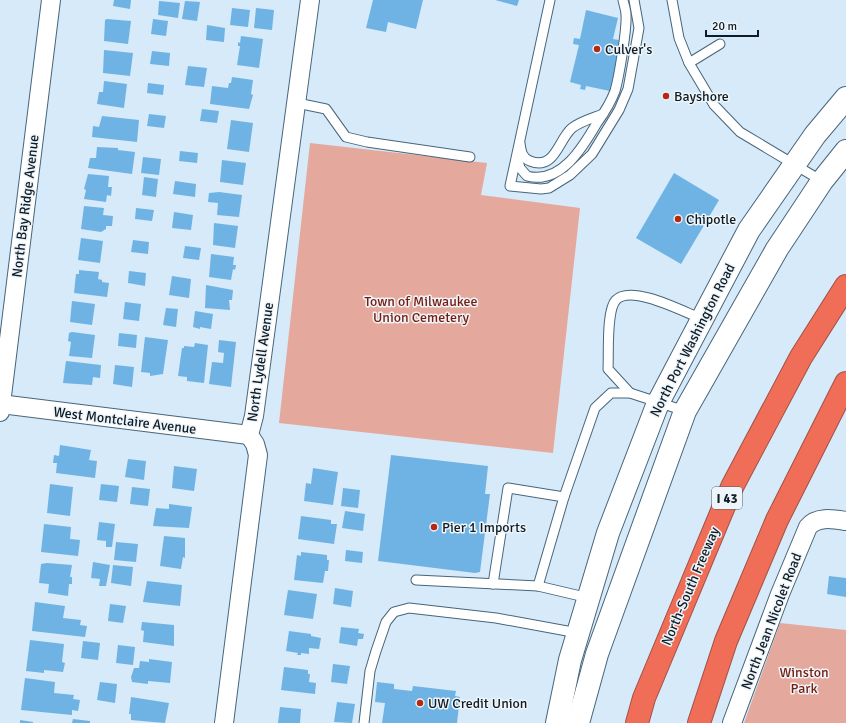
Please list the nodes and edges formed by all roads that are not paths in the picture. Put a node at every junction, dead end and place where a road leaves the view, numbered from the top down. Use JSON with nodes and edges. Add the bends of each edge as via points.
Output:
{"nodes":[{"id":1,"x":51,"y":0,"type":"edge"},
{"id":2,"x":310,"y":0,"type":"edge"},
{"id":3,"x":550,"y":0,"type":"edge"},
{"id":4,"x":623,"y":0,"type":"edge"},
{"id":5,"x":634,"y":0,"type":"edge"},
{"id":6,"x":672,"y":0,"type":"edge"},
{"id":7,"x":720,"y":44,"type":"dead end"},
{"id":8,"x":689,"y":63,"type":"junction"},
{"id":9,"x":846,"y":98,"type":"edge"},
{"id":10,"x":296,"y":103,"type":"junction"},
{"id":11,"x":603,"y":114,"type":"junction"},
{"id":12,"x":520,"y":140,"type":"junction"},
{"id":13,"x":846,"y":151,"type":"edge"},
{"id":14,"x":516,"y":156,"type":"junction"},
{"id":15,"x":470,"y":157,"type":"dead end"},
{"id":16,"x":795,"y":163,"type":"junction"},
{"id":17,"x":822,"y":181,"type":"junction"},
{"id":18,"x":846,"y":286,"type":"edge"},
{"id":19,"x":702,"y":319,"type":"junction"},
{"id":20,"x":846,"y":383,"type":"edge"},
{"id":21,"x":630,"y":393,"type":"junction"},
{"id":22,"x":658,"y":403,"type":"junction"},
{"id":23,"x":0,"y":407,"type":"edge"},
{"id":24,"x":685,"y":412,"type":"junction"},
{"id":25,"x":249,"y":435,"type":"junction"},
{"id":26,"x":564,"y":497,"type":"junction"},
{"id":27,"x":846,"y":521,"type":"edge"},
{"id":28,"x":416,"y":580,"type":"dead end"},
{"id":29,"x":493,"y":584,"type":"junction"},
{"id":30,"x":538,"y":586,"type":"junction"},
{"id":31,"x":588,"y":598,"type":"junction"},
{"id":32,"x":578,"y":633,"type":"junction"},
{"id":33,"x":224,"y":723,"type":"edge"},
{"id":34,"x":364,"y":723,"type":"edge"},
{"id":35,"x":557,"y":723,"type":"edge"},
{"id":36,"x":578,"y":723,"type":"edge"},
{"id":37,"x":637,"y":723,"type":"edge"},
{"id":38,"x":699,"y":723,"type":"edge"},
{"id":39,"x":732,"y":723,"type":"edge"}],
"edges":[{"from":1,"to":23,"type":"street","name":"North Bay Ridge Avenue"},
{"from":2,"to":10,"type":"street","name":"North Lydell Avenue"},
{"from":3,"to":12,"type":"lane"},
{"from":4,"to":11,"type":"lane","via":[[626,16],[616,86]]},
{"from":5,"to":14,"type":"lane","via":[[639,28],[628,89],[619,110],[592,154],[570,175],[554,185],[541,189],[510,186]]},
{"from":6,"to":8,"type":"lane","via":[[680,38]]},
{"from":7,"to":8,"type":"lane"},
{"from":8,"to":16,"type":"lane","via":[[714,105],[740,132],[764,148]]},
{"from":9,"to":16,"type":"main road","name":"North Port Washington Road"},
{"from":10,"to":15,"type":"lane","via":[[326,109],[346,137]]},
{"from":10,"to":25,"type":"street","name":"North Lydell Avenue","via":[[254,416]]},
{"from":11,"to":12,"type":"lane","via":[[572,128],[552,157],[545,162],[534,162],[524,158]]},
{"from":11,"to":14,"type":"lane","via":[[574,158],[557,171],[540,177],[527,176],[520,168]]},
{"from":12,"to":14,"type":"lane"},
{"from":13,"to":17,"type":"main road","name":"North Port Washington Road"},
{"from":16,"to":17,"type":"lane"},
{"from":16,"to":19,"type":"main road","name":"North Port Washington Road","via":[[749,230]]},
{"from":17,"to":24,"type":"main road","name":"North Port Washington Road","via":[[777,248]]},
{"from":18,"to":37,"type":"highway","name":"North-South Freeway","number":"I 43","via":[[801,357],[732,487],[646,691]]},
{"from":19,"to":21,"type":"lane","via":[[650,297],[623,295],[615,300],[610,314],[608,369]]},
{"from":19,"to":22,"type":"main road","name":"North Port Washington Road"},
{"from":20,"to":38,"type":"highway","via":[[777,520],[726,641]]},
{"from":21,"to":22,"type":"lane"},
{"from":21,"to":26,"type":"lane","via":[[611,393],[595,408]]},
{"from":22,"to":24,"type":"lane"},
{"from":22,"to":31,"type":"main road","name":"North Port Washington Road","via":[[608,533]]},
{"from":23,"to":25,"type":"street","name":"West Montclaire Avenue"},
{"from":24,"to":36,"type":"main road","name":"North Port Washington Road","via":[[599,647]]},
{"from":25,"to":33,"type":"street","name":"North Lydell Avenue","via":[[258,455]]},
{"from":26,"to":29,"type":"lane","via":[[508,488]]},
{"from":26,"to":30,"type":"lane"},
{"from":27,"to":39,"type":"street","name":"North Jean Nicolet Road","via":[[814,521],[804,536]]},
{"from":28,"to":29,"type":"lane"},
{"from":29,"to":30,"type":"lane"},
{"from":30,"to":31,"type":"lane"},
{"from":31,"to":32,"type":"main road","name":"North Port Washington Road"},
{"from":32,"to":34,"type":"lane","via":[[496,618],[410,608],[394,612],[386,622],[372,664]]},
{"from":32,"to":35,"type":"main road","name":"North Port Washington Road"}]}
